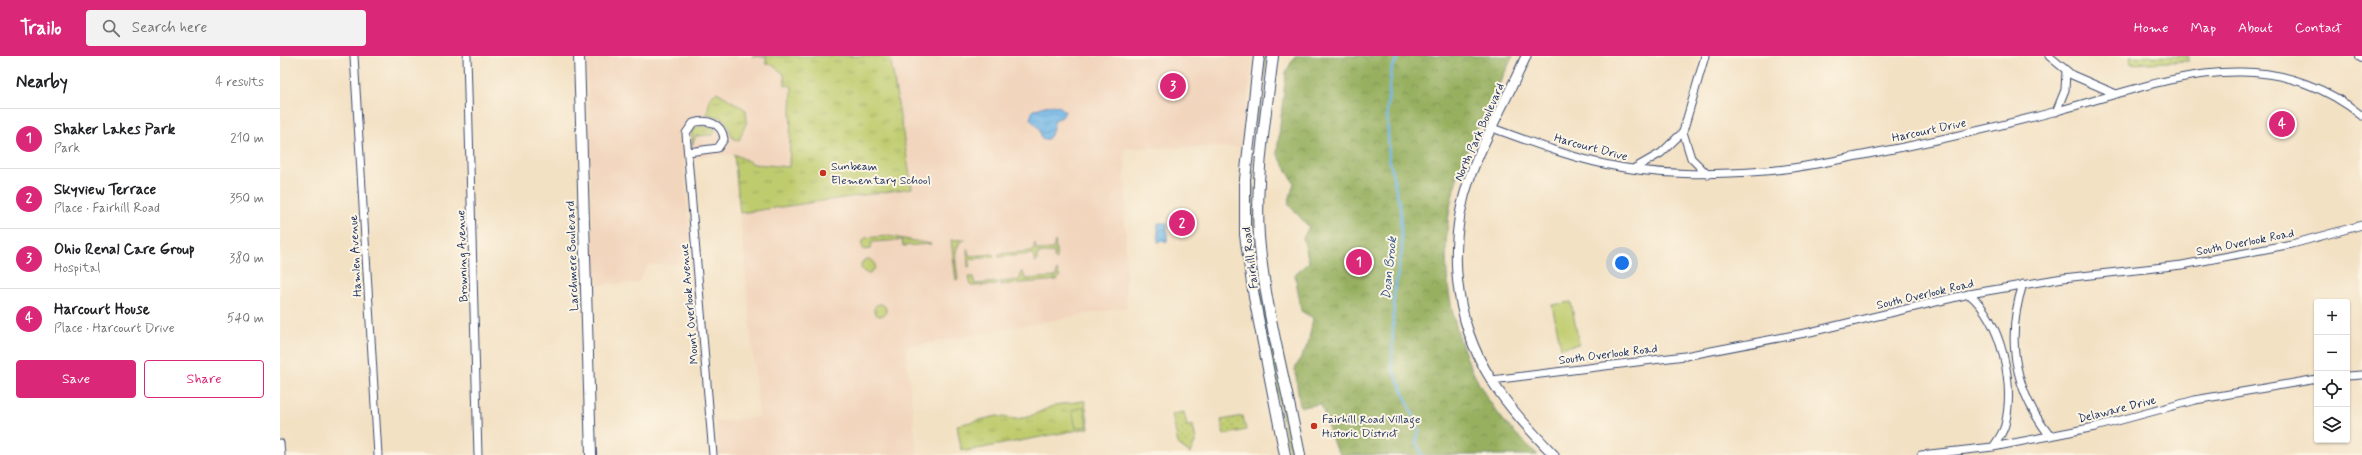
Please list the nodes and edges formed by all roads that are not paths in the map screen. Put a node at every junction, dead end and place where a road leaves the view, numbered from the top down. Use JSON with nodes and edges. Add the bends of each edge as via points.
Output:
{"nodes":[{"id":1,"x":354,"y":56,"type":"edge"},
{"id":2,"x":467,"y":56,"type":"edge"},
{"id":3,"x":579,"y":56,"type":"edge"},
{"id":4,"x":1259,"y":56,"type":"edge"},
{"id":5,"x":1273,"y":56,"type":"edge"},
{"id":6,"x":1526,"y":56,"type":"edge"},
{"id":7,"x":1705,"y":56,"type":"edge"},
{"id":8,"x":2049,"y":56,"type":"edge"},
{"id":9,"x":2066,"y":71,"type":"junction"},
{"id":10,"x":2117,"y":94,"type":"junction"},
{"id":11,"x":2056,"y":112,"type":"junction"},
{"id":12,"x":2362,"y":116,"type":"edge"},
{"id":13,"x":1492,"y":128,"type":"junction"},
{"id":14,"x":1250,"y":131,"type":"junction"},
{"id":15,"x":1264,"y":132,"type":"junction"},
{"id":16,"x":1683,"y":132,"type":"junction"},
{"id":17,"x":688,"y":152,"type":"junction"},
{"id":18,"x":1247,"y":161,"type":"junction"},
{"id":19,"x":1261,"y":162,"type":"junction"},
{"id":20,"x":1633,"y":169,"type":"junction"},
{"id":21,"x":1708,"y":175,"type":"junction"},
{"id":22,"x":2362,"y":225,"type":"edge"},
{"id":23,"x":1263,"y":270,"type":"junction"},
{"id":24,"x":1249,"y":272,"type":"junction"},
{"id":25,"x":2023,"y":284,"type":"junction"},
{"id":26,"x":1969,"y":294,"type":"junction"},
{"id":27,"x":2362,"y":375,"type":"edge"},
{"id":28,"x":2350,"y":376,"type":"edge"},
{"id":29,"x":1492,"y":380,"type":"junction"},
{"id":30,"x":2314,"y":380,"type":"edge"},
{"id":31,"x":2050,"y":436,"type":"junction"},
{"id":32,"x":280,"y":443,"type":"edge"},
{"id":33,"x":1993,"y":447,"type":"junction"},
{"id":34,"x":281,"y":455,"type":"edge"},
{"id":35,"x":378,"y":455,"type":"edge"},
{"id":36,"x":478,"y":455,"type":"edge"},
{"id":37,"x":584,"y":455,"type":"edge"},
{"id":38,"x":591,"y":455,"type":"edge"},
{"id":39,"x":713,"y":455,"type":"edge"},
{"id":40,"x":1285,"y":455,"type":"edge"},
{"id":41,"x":1300,"y":455,"type":"edge"},
{"id":42,"x":1554,"y":455,"type":"edge"},
{"id":43,"x":1921,"y":455,"type":"edge"}],
"edges":[{"from":1,"to":35,"type":"street","name":"Hamlen Avenue"},
{"from":2,"to":36,"type":"street","name":"Browning Avenue"},
{"from":3,"to":38,"type":"main road","name":"Larchmere Boulevard"},
{"from":4,"to":14,"type":"main road","name":"Fairhill Road"},
{"from":5,"to":15,"type":"main road","name":"Fairhill Road"},
{"from":6,"to":13,"type":"street","name":"North Park Boulevard"},
{"from":7,"to":16,"type":"street"},
{"from":8,"to":9,"type":"street"},
{"from":9,"to":10,"type":"street","via":[[2085,82]]},
{"from":9,"to":11,"type":"street","via":[[2065,90]]},
{"from":10,"to":11,"type":"street","name":"Harcourt Drive"},
{"from":10,"to":12,"type":"street","name":"Harcourt Drive","via":[[2197,75],[2262,73],[2313,87],[2336,98]]},
{"from":11,"to":21,"type":"street","name":"Harcourt Drive","via":[[1924,143],[1798,167]]},
{"from":13,"to":20,"type":"street","name":"Harcourt Drive","via":[[1568,154]]},
{"from":13,"to":29,"type":"street","name":"North Park Boulevard","via":[[1471,173],[1461,209],[1456,260],[1458,289],[1466,323],[1478,357]]},
{"from":14,"to":15,"type":"main road"},
{"from":14,"to":18,"type":"main road","name":"Fairhill Road"},
{"from":15,"to":19,"type":"main road","name":"Fairhill Road"},
{"from":16,"to":20,"type":"street","via":[[1661,153]]},
{"from":16,"to":21,"type":"street","via":[[1691,158]]},
{"from":17,"to":17,"type":"street","name":"Mount Overlook Avenue","via":[[718,148],[724,138],[720,128],[708,121],[693,123],[686,133]]},
{"from":17,"to":39,"type":"street","name":"Mount Overlook Avenue"},
{"from":18,"to":19,"type":"main road"},
{"from":18,"to":24,"type":"main road","name":"Fairhill Road","via":[[1245,235]]},
{"from":19,"to":23,"type":"main road","name":"Fairhill Road","via":[[1258,200]]},
{"from":20,"to":21,"type":"street","name":"Harcourt Drive"},
{"from":22,"to":25,"type":"street","name":"South Overlook Road","via":[[2292,244],[2182,265]]},
{"from":23,"to":24,"type":"main road"},
{"from":23,"to":41,"type":"main road","name":"Fairhill Road"},
{"from":24,"to":40,"type":"main road","name":"Fairhill Road"},
{"from":25,"to":26,"type":"street","name":"South Overlook Road"},
{"from":25,"to":31,"type":"street","via":[[2014,324],[2016,364],[2032,411]]},
{"from":26,"to":29,"type":"street","name":"South Overlook Road","via":[[1825,329],[1693,354]]},
{"from":26,"to":33,"type":"street","via":[[1984,311],[1996,336],[2006,370],[2006,416],[2002,434]]},
{"from":27,"to":28,"type":"street"},
{"from":29,"to":42,"type":"street","name":"North Park Boulevard","via":[[1518,416]]},
{"from":30,"to":31,"type":"street","name":"Delaware Drive","via":[[2196,400]]},
{"from":31,"to":33,"type":"street","name":"Delaware Drive"},
{"from":32,"to":34,"type":"street"},
{"from":33,"to":43,"type":"street","name":"Delaware Drive"},
{"from":37,"to":38,"type":"street"}]}
